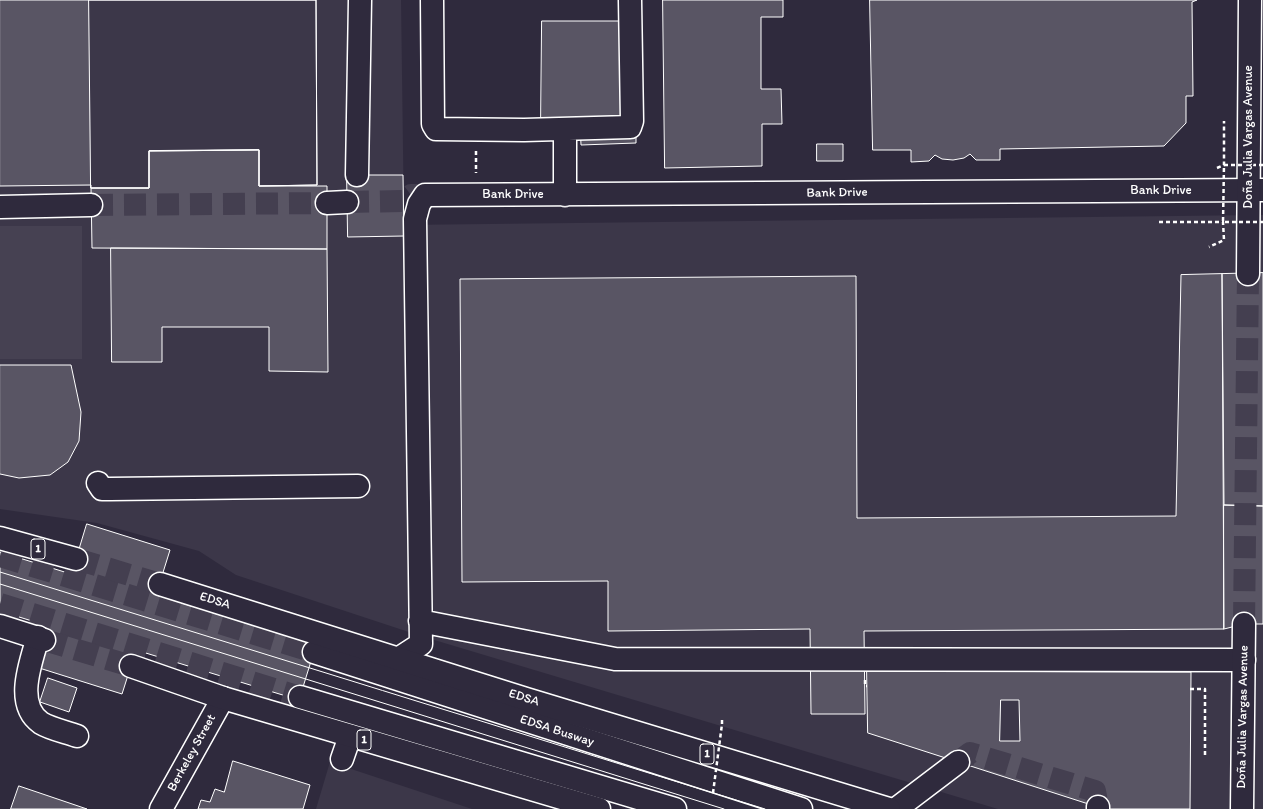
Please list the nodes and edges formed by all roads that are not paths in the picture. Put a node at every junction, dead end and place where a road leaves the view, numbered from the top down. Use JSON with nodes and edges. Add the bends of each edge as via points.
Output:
{"nodes":[{"id":1,"x":360,"y":0,"type":"edge"},
{"id":2,"x":432,"y":0,"type":"edge"},
{"id":3,"x":630,"y":0,"type":"edge"},
{"id":4,"x":1250,"y":0,"type":"edge"},
{"id":5,"x":565,"y":129,"type":"junction"},
{"id":6,"x":357,"y":175,"type":"dead end"},
{"id":7,"x":1256,"y":190,"type":"edge"},
{"id":8,"x":565,"y":195,"type":"junction"},
{"id":9,"x":91,"y":205,"type":"tunnel mouth"},
{"id":10,"x":0,"y":207,"type":"edge"},
{"id":11,"x":1248,"y":274,"type":"tunnel mouth"},
{"id":12,"x":98,"y":483,"type":"dead end"},
{"id":13,"x":358,"y":486,"type":"dead end"},
{"id":14,"x":0,"y":538,"type":"edge"},
{"id":15,"x":76,"y":559,"type":"tunnel mouth"},
{"id":16,"x":160,"y":584,"type":"tunnel mouth"},
{"id":17,"x":420,"y":621,"type":"junction"},
{"id":18,"x":1244,"y":624,"type":"tunnel mouth"},
{"id":19,"x":0,"y":626,"type":"edge"},
{"id":20,"x":314,"y":652,"type":"tunnel mouth"},
{"id":21,"x":398,"y":659,"type":"junction"},
{"id":22,"x":1244,"y":660,"type":"junction"},
{"id":23,"x":131,"y":666,"type":"tunnel mouth"},
{"id":24,"x":300,"y":697,"type":"tunnel mouth"},
{"id":25,"x":223,"y":698,"type":"junction"},
{"id":26,"x":77,"y":736,"type":"dead end"},
{"id":27,"x":350,"y":736,"type":"junction"},
{"id":28,"x":342,"y":759,"type":"dead end"},
{"id":29,"x":958,"y":762,"type":"tunnel mouth"},
{"id":30,"x":161,"y":809,"type":"edge"},
{"id":31,"x":598,"y":809,"type":"edge"},
{"id":32,"x":675,"y":809,"type":"edge"},
{"id":33,"x":801,"y":809,"type":"edge"},
{"id":34,"x":889,"y":809,"type":"edge"},
{"id":35,"x":896,"y":809,"type":"edge"},
{"id":36,"x":1242,"y":809,"type":"edge"}],
"edges":[{"from":1,"to":6,"type":"main road"},
{"from":2,"to":5,"type":"main road","via":[[433,124],[436,129]]},
{"from":3,"to":5,"type":"main road","via":[[630,127]]},
{"from":4,"to":7,"type":"main road","name":"Doña Julia Vargas Avenue"},
{"from":5,"to":8,"type":"main road"},
{"from":7,"to":8,"type":"main road","name":"Bank Drive"},
{"from":7,"to":11,"type":"main road","name":"Doña Julia Vargas Avenue"},
{"from":8,"to":17,"type":"main road","name":"Bank Drive","via":[[425,195],[418,204],[415,219]]},
{"from":9,"to":10,"type":"main road"},
{"from":12,"to":13,"type":"main road","via":[[102,488],[110,489]]},
{"from":14,"to":15,"type":"main road","number":"1"},
{"from":16,"to":21,"type":"main road","name":"EDSA","number":"1"},
{"from":17,"to":21,"type":"main road","via":[[421,644]]},
{"from":17,"to":22,"type":"main road","via":[[615,659]]},
{"from":18,"to":22,"type":"main road","name":"Doña Julia Vargas Avenue"},
{"from":19,"to":26,"type":"main road","via":[[41,639],[29,669],[26,691],[30,709],[41,723]]},
{"from":20,"to":33,"type":"main road","name":"EDSA Busway","via":[[714,787]]},
{"from":21,"to":34,"type":"main road","name":"EDSA","number":"1"},
{"from":22,"to":36,"type":"main road","name":"Doña Julia Vargas Avenue"},
{"from":23,"to":25,"type":"main road","number":"1"},
{"from":24,"to":32,"type":"main road"},
{"from":25,"to":27,"type":"main road","number":"1"},
{"from":25,"to":30,"type":"main road","name":"Berkeley Street"},
{"from":27,"to":28,"type":"main road"},
{"from":27,"to":31,"type":"main road","number":"1"},
{"from":29,"to":35,"type":"main road"}]}
